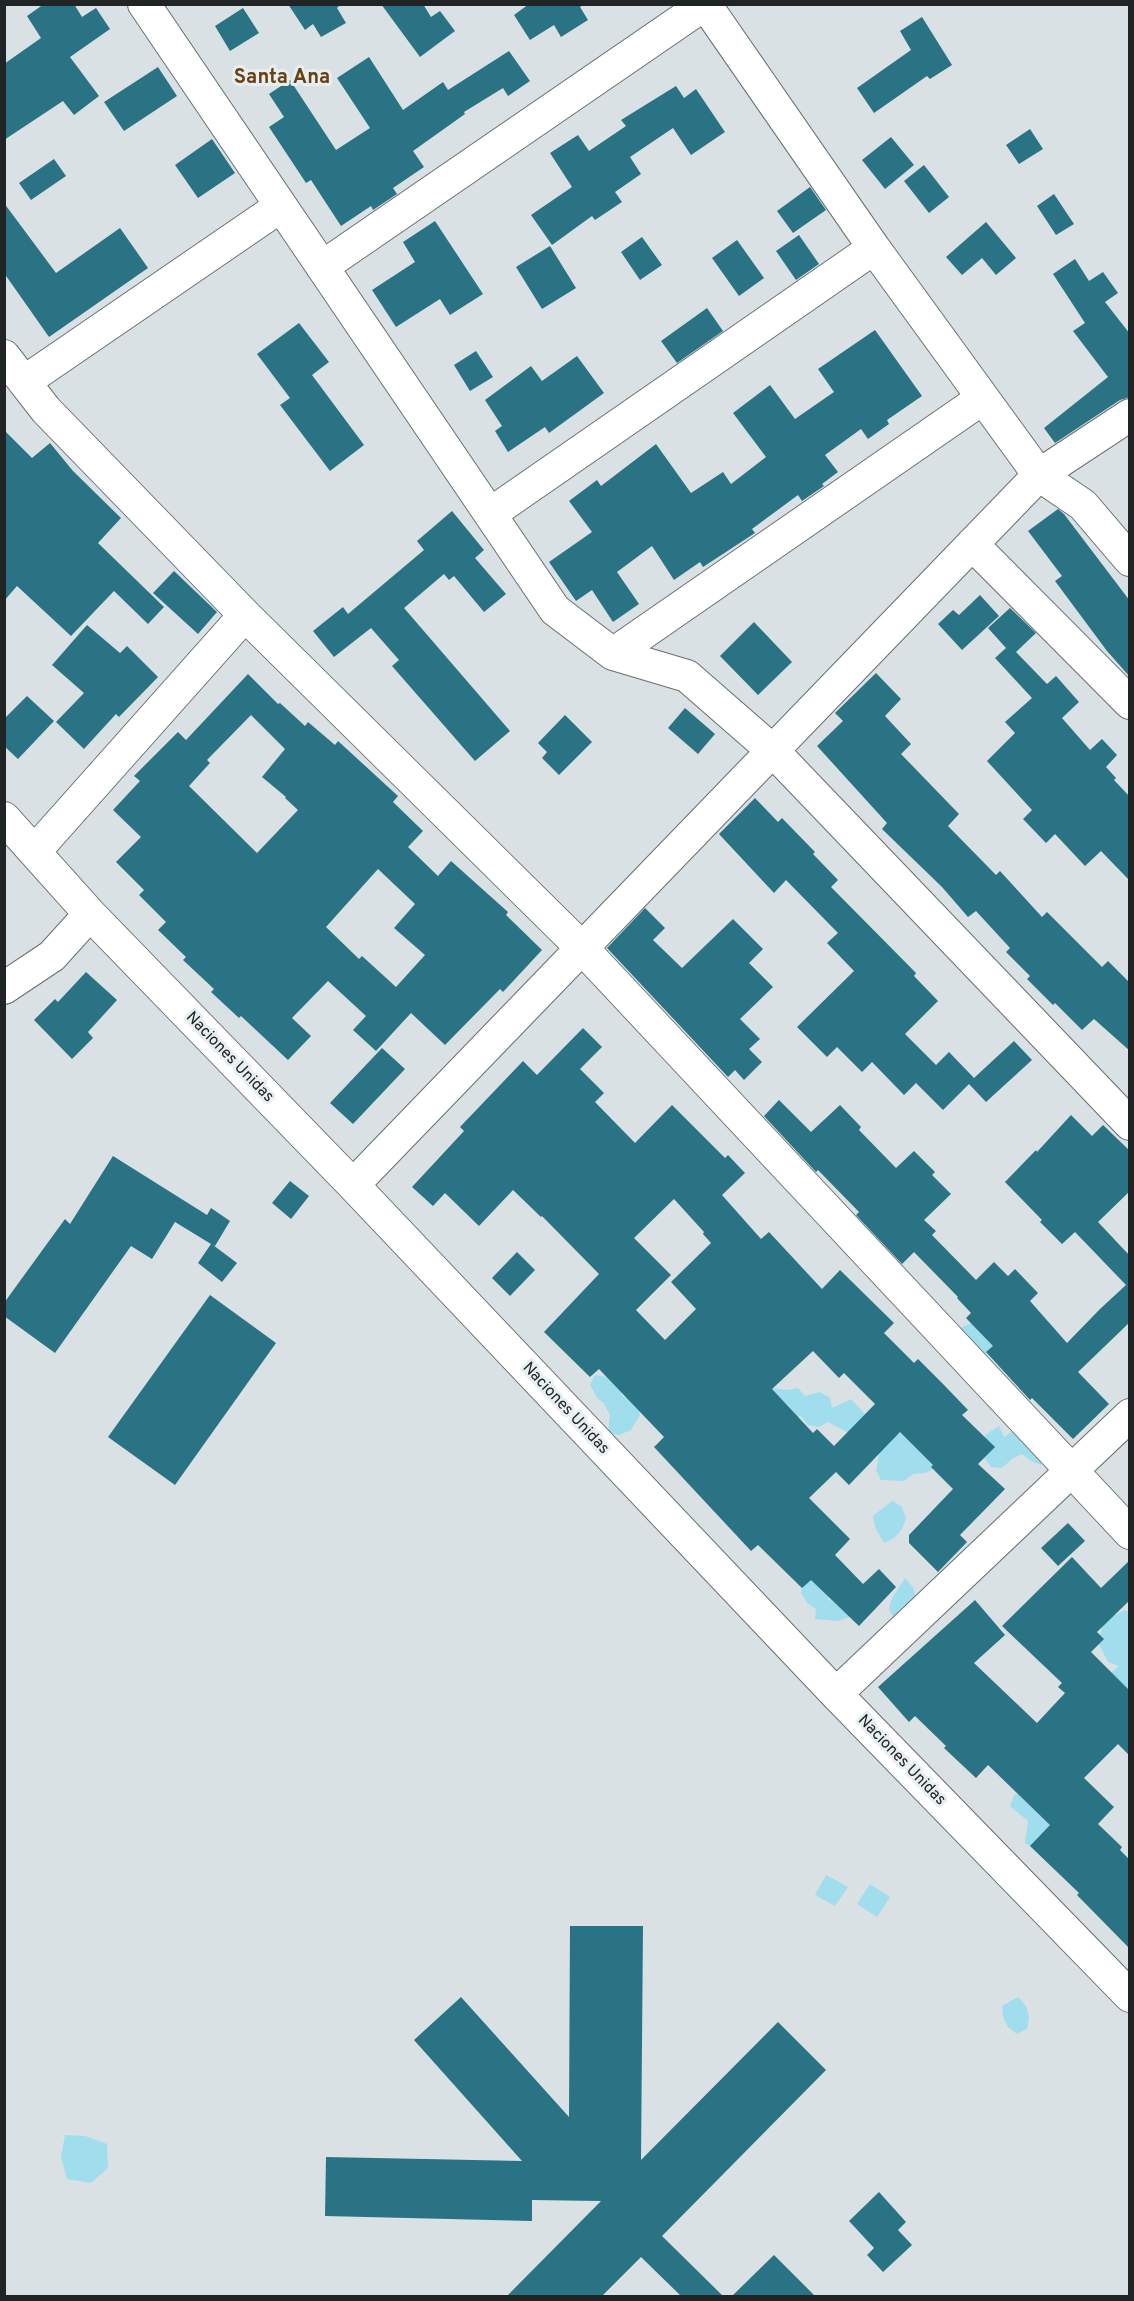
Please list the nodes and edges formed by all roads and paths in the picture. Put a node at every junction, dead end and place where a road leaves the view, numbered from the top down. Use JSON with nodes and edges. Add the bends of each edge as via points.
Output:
{"nodes":[{"id":1,"x":157,"y":9,"type":"edge"},
{"id":2,"x":281,"y":206,"type":"junction"},
{"id":3,"x":874,"y":248,"type":"junction"},
{"id":4,"x":322,"y":267,"type":"junction"},
{"id":5,"x":4,"y":356,"type":"edge"},
{"id":6,"x":24,"y":382,"type":"junction"},
{"id":7,"x":983,"y":398,"type":"junction"},
{"id":8,"x":1130,"y":415,"type":"edge"},
{"id":9,"x":1039,"y":475,"type":"junction"},
{"id":10,"x":490,"y":514,"type":"junction"},
{"id":11,"x":972,"y":544,"type":"junction"},
{"id":12,"x":1130,"y":560,"type":"edge"},
{"id":13,"x":244,"y":615,"type":"junction"},
{"id":14,"x":613,"y":654,"type":"junction"},
{"id":15,"x":1130,"y":703,"type":"edge"},
{"id":16,"x":773,"y":751,"type":"junction"},
{"id":17,"x":4,"y":818,"type":"edge"},
{"id":18,"x":35,"y":851,"type":"junction"},
{"id":19,"x":90,"y":914,"type":"junction"},
{"id":20,"x":582,"y":948,"type":"junction"},
{"id":21,"x":4,"y":988,"type":"edge"},
{"id":22,"x":1130,"y":1124,"type":"edge"},
{"id":23,"x":353,"y":1185,"type":"junction"},
{"id":24,"x":1130,"y":1414,"type":"edge"},
{"id":25,"x":1072,"y":1470,"type":"junction"},
{"id":26,"x":1130,"y":1533,"type":"edge"},
{"id":27,"x":836,"y":1694,"type":"junction"},
{"id":28,"x":1130,"y":1996,"type":"edge"}],
"edges":[{"from":1,"to":2,"type":"street"},
{"from":2,"to":4,"type":"street"},
{"from":2,"to":6,"type":"street"},
{"from":3,"to":4,"type":"street","via":[[705,4]]},
{"from":3,"to":7,"type":"street"},
{"from":3,"to":10,"type":"street"},
{"from":4,"to":10,"type":"street"},
{"from":5,"to":6,"type":"street"},
{"from":6,"to":13,"type":"street","via":[[46,410]]},
{"from":7,"to":9,"type":"street"},
{"from":7,"to":14,"type":"street"},
{"from":8,"to":9,"type":"street"},
{"from":9,"to":11,"type":"street"},
{"from":9,"to":12,"type":"street","via":[[1083,505]]},
{"from":10,"to":14,"type":"street","via":[[555,610]]},
{"from":11,"to":15,"type":"street"},
{"from":11,"to":16,"type":"street"},
{"from":13,"to":18,"type":"street"},
{"from":13,"to":20,"type":"street"},
{"from":14,"to":16,"type":"street","via":[[687,676]]},
{"from":16,"to":20,"type":"street"},
{"from":16,"to":22,"type":"street"},
{"from":17,"to":18,"type":"street","name":"Naciones Unidas"},
{"from":18,"to":19,"type":"street","name":"Naciones Unidas"},
{"from":19,"to":21,"type":"street","via":[[52,956]]},
{"from":19,"to":23,"type":"street","name":"Naciones Unidas"},
{"from":20,"to":23,"type":"street"},
{"from":20,"to":25,"type":"street"},
{"from":23,"to":27,"type":"street","name":"Naciones Unidas"},
{"from":24,"to":25,"type":"street"},
{"from":25,"to":26,"type":"street"},
{"from":25,"to":27,"type":"street"},
{"from":27,"to":28,"type":"street","name":"Naciones Unidas"}]}
